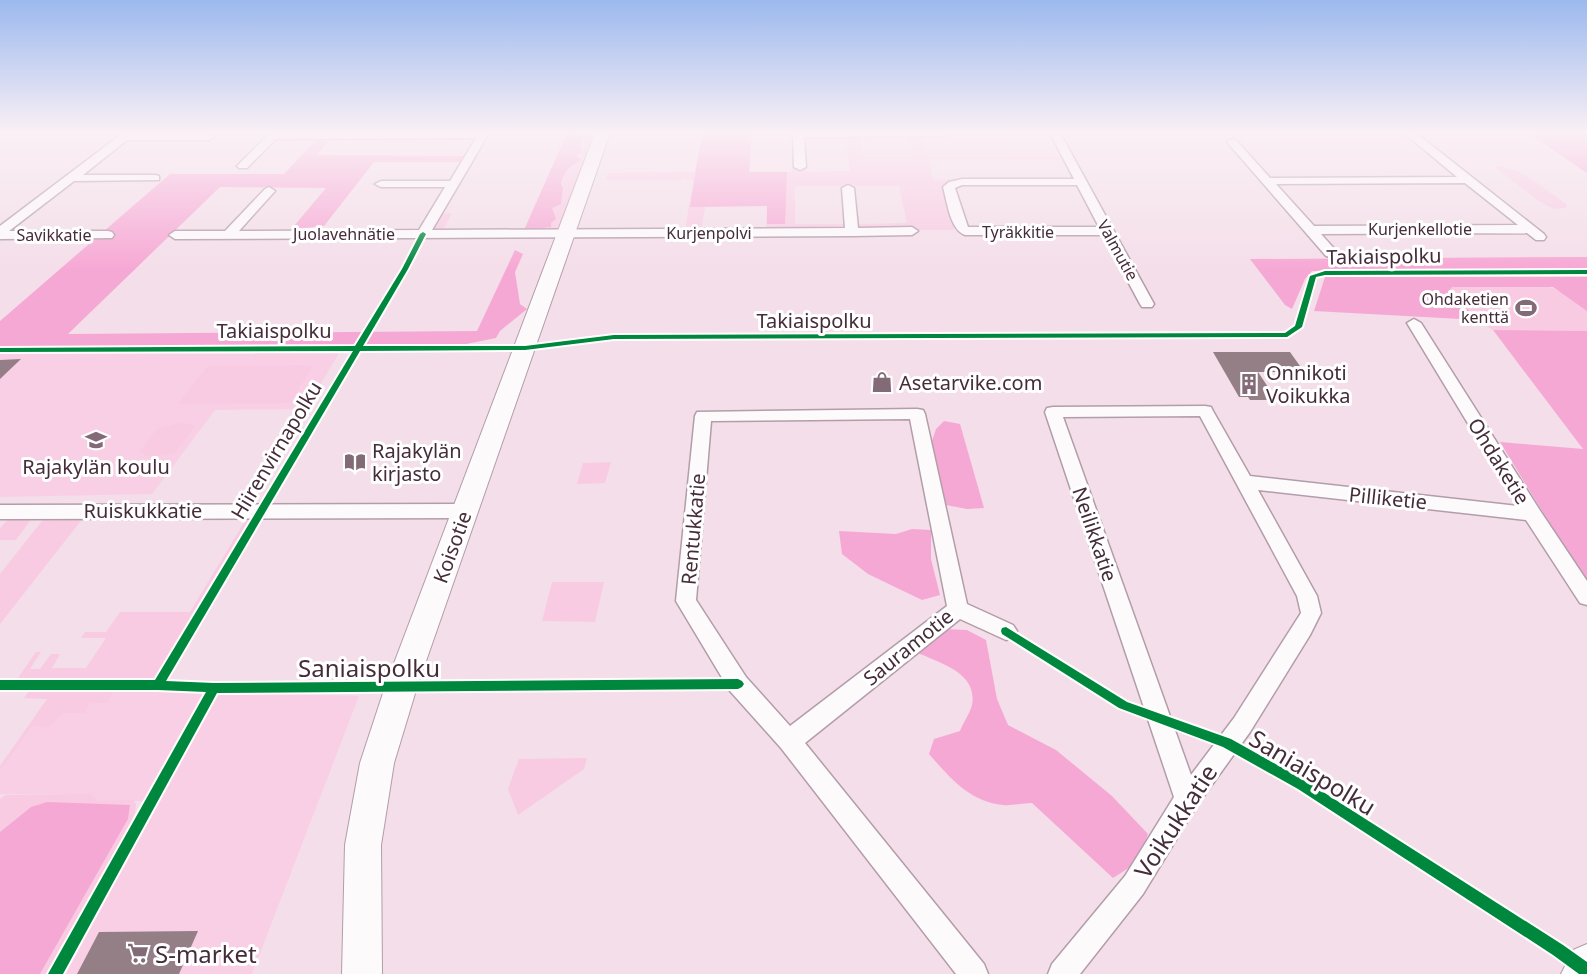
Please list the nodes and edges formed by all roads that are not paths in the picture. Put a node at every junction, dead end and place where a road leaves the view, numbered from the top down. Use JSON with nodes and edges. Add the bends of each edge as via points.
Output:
{"nodes":[{"id":1,"x":70,"y":178,"type":"edge"},
{"id":2,"x":456,"y":178,"type":"edge"},
{"id":3,"x":587,"y":178,"type":"edge"},
{"id":4,"x":1079,"y":178,"type":"edge"},
{"id":5,"x":1265,"y":178,"type":"edge"},
{"id":6,"x":1468,"y":180,"type":"joint"},
{"id":7,"x":1267,"y":181,"type":"junction"},
{"id":8,"x":1081,"y":182,"type":"junction"},
{"id":9,"x":381,"y":184,"type":"dead end"},
{"id":10,"x":453,"y":184,"type":"junction"},
{"id":11,"x":848,"y":188,"type":"dead end"},
{"id":12,"x":269,"y":191,"type":"dead end"},
{"id":13,"x":1529,"y":229,"type":"junction"},
{"id":14,"x":1311,"y":230,"type":"junction"},
{"id":15,"x":912,"y":231,"type":"dead end"},
{"id":16,"x":1108,"y":231,"type":"junction"},
{"id":17,"x":852,"y":232,"type":"junction"},
{"id":18,"x":0,"y":234,"type":"edge"},
{"id":19,"x":175,"y":234,"type":"dead end"},
{"id":20,"x":229,"y":234,"type":"junction"},
{"id":21,"x":423,"y":234,"type":"junction"},
{"id":22,"x":567,"y":234,"type":"junction"},
{"id":23,"x":108,"y":235,"type":"dead end"},
{"id":24,"x":1540,"y":237,"type":"dead end"},
{"id":25,"x":1331,"y":253,"type":"dead end"},
{"id":26,"x":1148,"y":304,"type":"dead end"},
{"id":27,"x":1414,"y":323,"type":"dead end"},
{"id":28,"x":1205,"y":411,"type":"joint"},
{"id":29,"x":917,"y":414,"type":"joint"},
{"id":30,"x":1244,"y":482,"type":"junction"},
{"id":31,"x":465,"y":511,"type":"junction"},
{"id":32,"x":0,"y":512,"type":"edge"},
{"id":33,"x":1533,"y":514,"type":"junction"},
{"id":34,"x":1587,"y":597,"type":"edge"},
{"id":35,"x":958,"y":609,"type":"junction"},
{"id":36,"x":1006,"y":631,"type":"dead end"},
{"id":37,"x":789,"y":741,"type":"junction"},
{"id":38,"x":1187,"y":799,"type":"junction"},
{"id":39,"x":1587,"y":964,"type":"edge"},
{"id":40,"x":362,"y":974,"type":"edge"},
{"id":41,"x":974,"y":974,"type":"edge"},
{"id":42,"x":1062,"y":974,"type":"edge"},
{"id":43,"x":1581,"y":974,"type":"edge"}],
"edges":[{"from":1,"to":18,"type":"street"},
{"from":2,"to":10,"type":"street"},
{"from":3,"to":22,"type":"street","name":"Koisotie"},
{"from":4,"to":8,"type":"street","name":"Valmutie"},
{"from":5,"to":7,"type":"street"},
{"from":6,"to":7,"type":"street"},
{"from":6,"to":13,"type":"street"},
{"from":7,"to":14,"type":"street"},
{"from":8,"to":16,"type":"street","name":"Valmutie"},
{"from":8,"to":16,"type":"street","name":"Tyräkkitie","via":[[962,182],[949,187],[961,227],[966,231]]},
{"from":9,"to":10,"type":"street"},
{"from":10,"to":21,"type":"street"},
{"from":11,"to":17,"type":"street"},
{"from":12,"to":20,"type":"street"},
{"from":13,"to":14,"type":"street","name":"Kurjenkellotie"},
{"from":13,"to":24,"type":"street"},
{"from":14,"to":25,"type":"street"},
{"from":15,"to":17,"type":"street","name":"Kurjenpolvi"},
{"from":16,"to":26,"type":"street","name":"Valmutie"},
{"from":17,"to":22,"type":"street","name":"Kurjenpolvi"},
{"from":18,"to":23,"type":"street","name":"Savikkatie"},
{"from":19,"to":20,"type":"street","name":"Juolavehnätie"},
{"from":20,"to":21,"type":"street","name":"Juolavehnätie"},
{"from":21,"to":22,"type":"street","name":"Juolavehnätie"},
{"from":22,"to":31,"type":"street","name":"Koisotie"},
{"from":27,"to":33,"type":"street","name":"Ohdaketie"},
{"from":28,"to":30,"type":"street","name":"Voikukkatie"},
{"from":28,"to":38,"type":"street","name":"Neilikkatie","via":[[1053,412]]},
{"from":29,"to":35,"type":"street","name":"Sauramotie"},
{"from":29,"to":37,"type":"street","name":"Rentukkatie","via":[[703,416],[686,601],[738,684]]},
{"from":30,"to":33,"type":"street","name":"Pilliketie"},
{"from":30,"to":38,"type":"street","name":"Voikukkatie","via":[[1307,596],[1311,613],[1242,725]]},
{"from":31,"to":32,"type":"street","name":"Ruiskukkatie"},
{"from":31,"to":40,"type":"street","name":"Koisotie","via":[[377,763],[363,845]]},
{"from":33,"to":34,"type":"street","name":"Ohdaketie"},
{"from":35,"to":36,"type":"street"},
{"from":35,"to":37,"type":"street","name":"Sauramotie"},
{"from":37,"to":41,"type":"street","name":"Rentukkatie"},
{"from":38,"to":42,"type":"street","name":"Voikukkatie","via":[[1134,885]]},
{"from":39,"to":43,"type":"street"}]}
